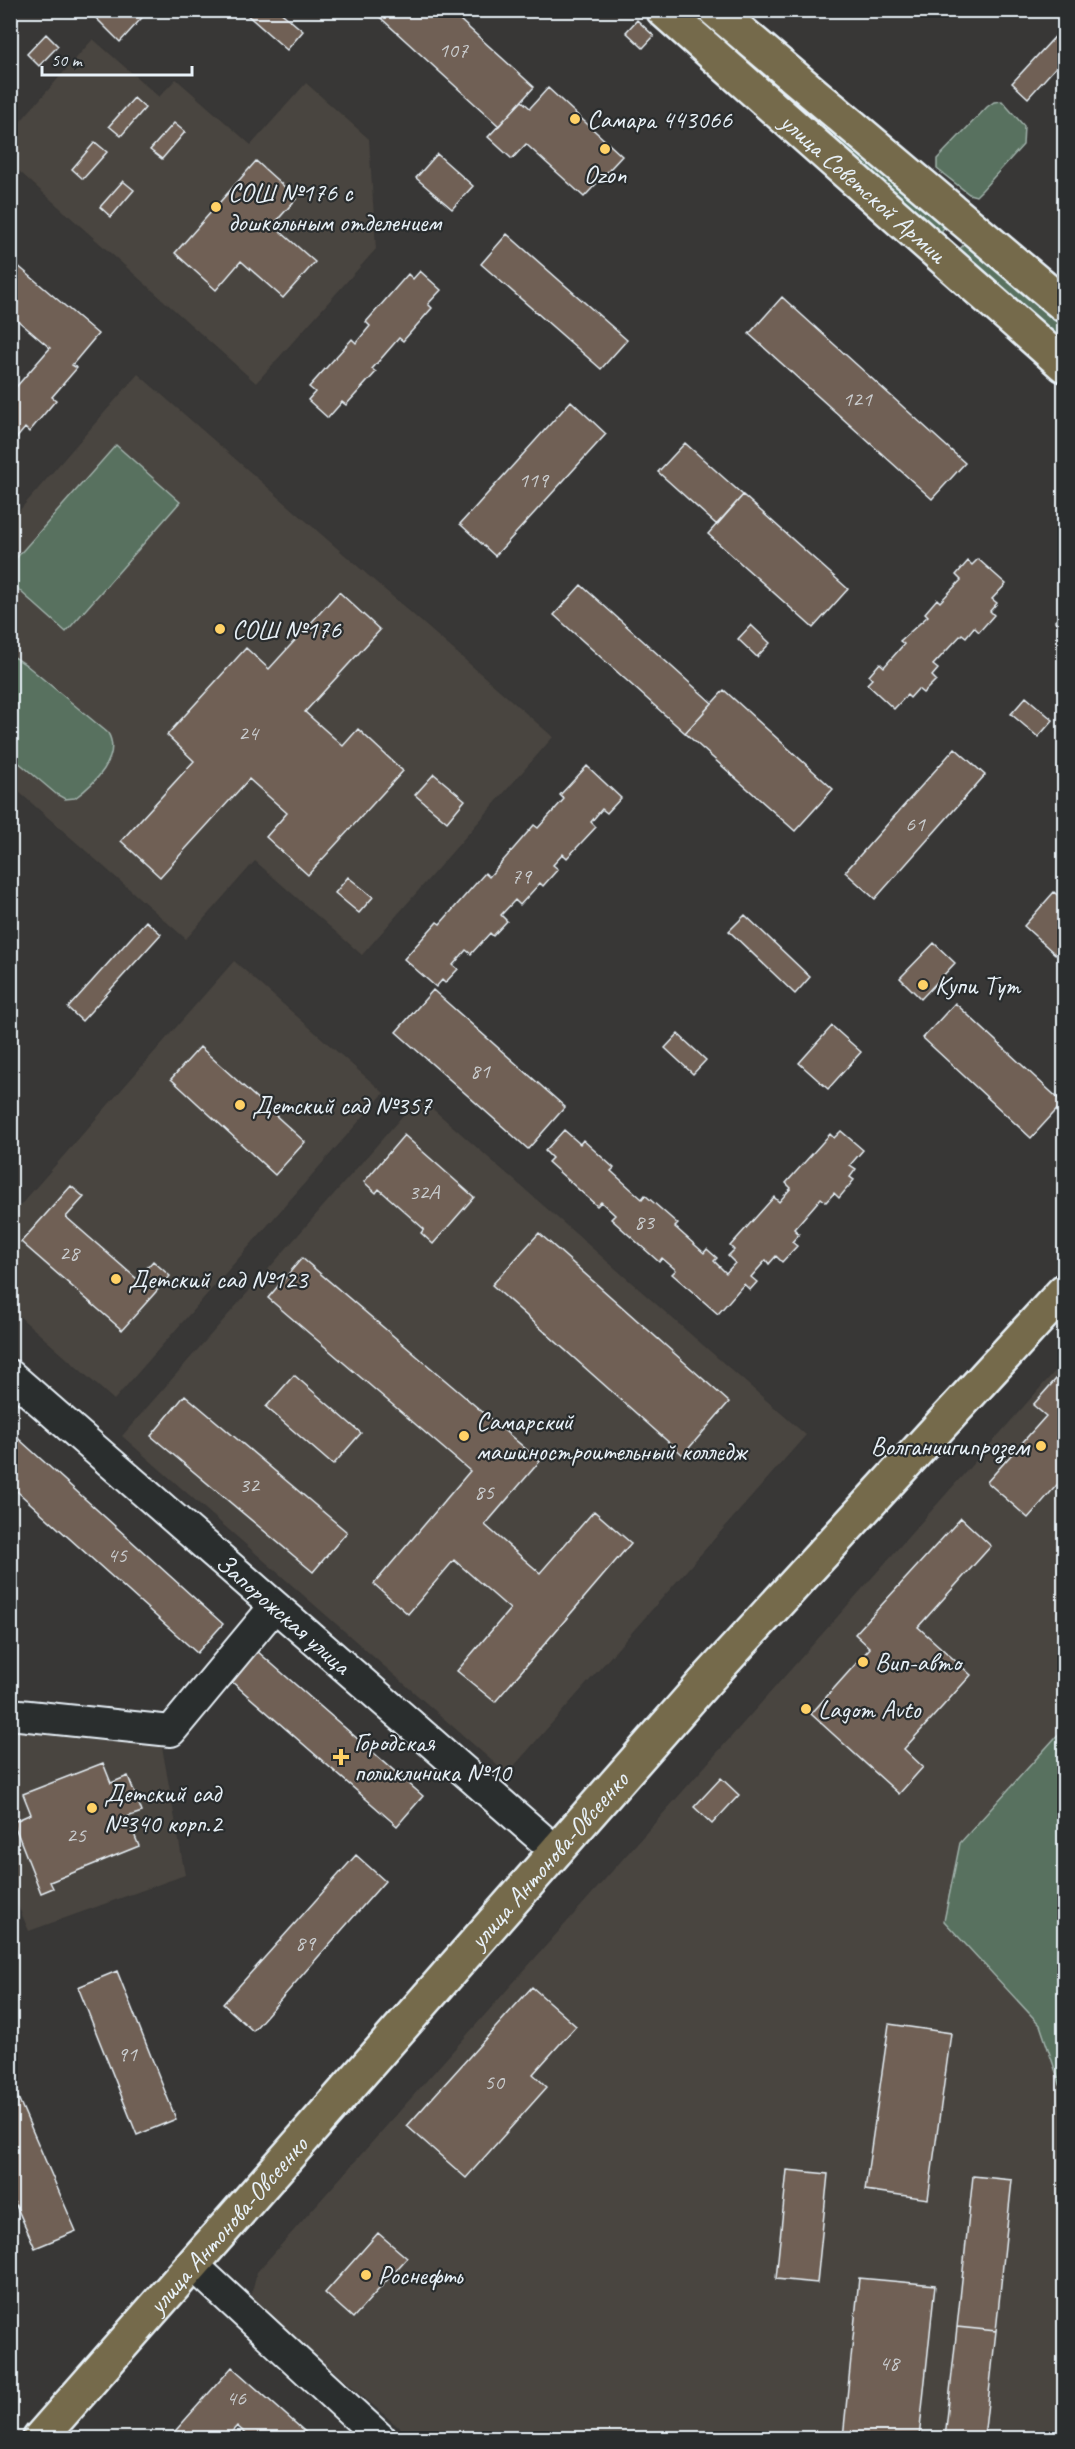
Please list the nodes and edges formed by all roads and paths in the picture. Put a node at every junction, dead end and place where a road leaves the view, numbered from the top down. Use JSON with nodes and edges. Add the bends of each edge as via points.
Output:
{"nodes":[{"id":1,"x":663,"y":10,"type":"edge"},
{"id":2,"x":722,"y":12,"type":"edge"},
{"id":3,"x":703,"y":46,"type":"junction"},
{"id":4,"x":966,"y":221,"type":"junction"},
{"id":5,"x":940,"y":254,"type":"junction"},
{"id":6,"x":1065,"y":305,"type":"edge"},
{"id":7,"x":1065,"y":365,"type":"edge"},
{"id":8,"x":1065,"y":1291,"type":"edge"},
{"id":9,"x":10,"y":1375,"type":"edge"},
{"id":10,"x":274,"y":1607,"type":"junction"},
{"id":11,"x":10,"y":1714,"type":"edge"},
{"id":12,"x":556,"y":1852,"type":"junction"},
{"id":13,"x":192,"y":2265,"type":"junction"},
{"id":14,"x":40,"y":2439,"type":"edge"},
{"id":15,"x":380,"y":2439,"type":"edge"}],
"edges":[{"from":1,"to":3,"type":"main road","name":"улица Советской Армии"},
{"from":2,"to":3,"type":"main road"},
{"from":2,"to":4,"type":"main road","name":"улица Советской Армии"},
{"from":3,"to":5,"type":"main road","name":"улица Советской Армии"},
{"from":4,"to":5,"type":"main road"},
{"from":4,"to":6,"type":"main road","name":"улица Советской Армии"},
{"from":5,"to":7,"type":"main road","name":"улица Советской Армии"},
{"from":8,"to":12,"type":"main road","name":"улица Антонова-Овсеенко","via":[[703,1684]]},
{"from":9,"to":10,"type":"street","name":"Запорожская улица"},
{"from":10,"to":11,"type":"street","via":[[171,1731]]},
{"from":10,"to":12,"type":"street","name":"Запорожская улица"},
{"from":12,"to":13,"type":"main road","name":"улица Антонова-Овсеенко"},
{"from":13,"to":14,"type":"main road","name":"улица Антонова-Овсеенко"},
{"from":13,"to":15,"type":"street"}]}
